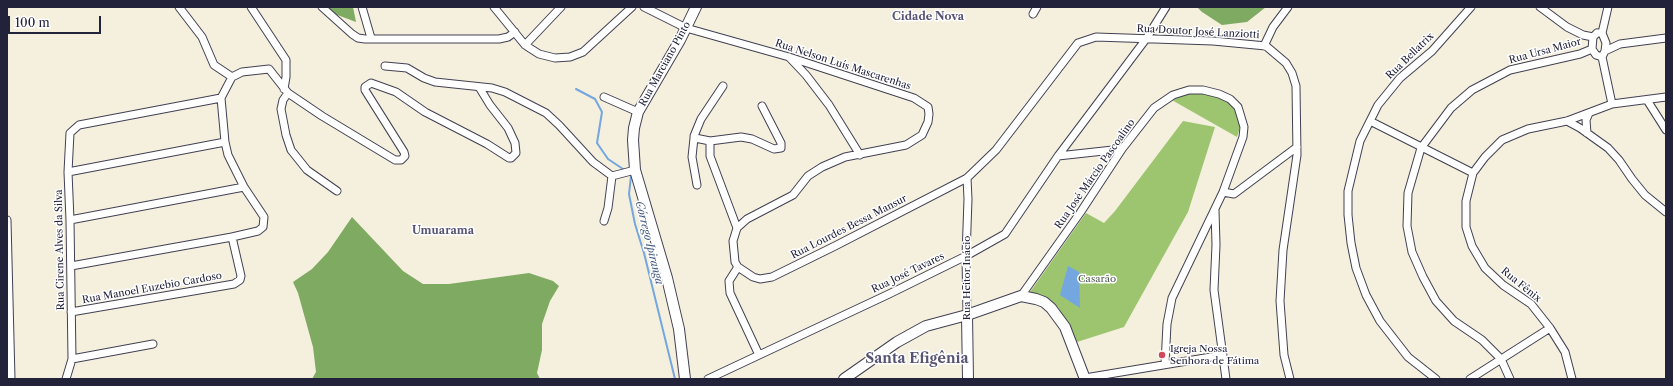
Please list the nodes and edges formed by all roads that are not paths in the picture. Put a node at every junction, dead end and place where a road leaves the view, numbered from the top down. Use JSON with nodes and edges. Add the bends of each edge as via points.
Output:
{"nodes":[{"id":1,"x":179,"y":7,"type":"edge"},
{"id":2,"x":251,"y":7,"type":"edge"},
{"id":3,"x":322,"y":7,"type":"edge"},
{"id":4,"x":362,"y":7,"type":"edge"},
{"id":5,"x":494,"y":7,"type":"edge"},
{"id":6,"x":561,"y":7,"type":"edge"},
{"id":7,"x":632,"y":7,"type":"edge"},
{"id":8,"x":644,"y":7,"type":"edge"},
{"id":9,"x":696,"y":7,"type":"edge"},
{"id":10,"x":1037,"y":7,"type":"edge"},
{"id":11,"x":1166,"y":7,"type":"edge"},
{"id":12,"x":1288,"y":7,"type":"edge"},
{"id":13,"x":1471,"y":7,"type":"edge"},
{"id":14,"x":1540,"y":7,"type":"edge"},
{"id":15,"x":1608,"y":7,"type":"edge"},
{"id":16,"x":1033,"y":14,"type":"dead end"},
{"id":17,"x":686,"y":28,"type":"junction"},
{"id":18,"x":515,"y":32,"type":"junction"},
{"id":19,"x":1583,"y":35,"type":"junction"},
{"id":20,"x":1603,"y":36,"type":"junction"},
{"id":21,"x":1593,"y":37,"type":"junction"},
{"id":22,"x":371,"y":38,"type":"junction"},
{"id":23,"x":1146,"y":38,"type":"junction"},
{"id":24,"x":1666,"y":38,"type":"edge"},
{"id":25,"x":525,"y":44,"type":"junction"},
{"id":26,"x":1620,"y":44,"type":"junction"},
{"id":27,"x":1264,"y":46,"type":"junction"},
{"id":28,"x":1592,"y":47,"type":"junction"},
{"id":29,"x":1603,"y":54,"type":"junction"},
{"id":30,"x":789,"y":57,"type":"junction"},
{"id":31,"x":385,"y":66,"type":"dead end"},
{"id":32,"x":232,"y":77,"type":"junction"},
{"id":33,"x":723,"y":86,"type":"dead end"},
{"id":34,"x":479,"y":87,"type":"junction"},
{"id":35,"x":286,"y":91,"type":"junction"},
{"id":36,"x":1666,"y":96,"type":"edge"},
{"id":37,"x":221,"y":98,"type":"junction"},
{"id":38,"x":604,"y":98,"type":"dead end"},
{"id":39,"x":1647,"y":100,"type":"junction"},
{"id":40,"x":1612,"y":104,"type":"junction"},
{"id":41,"x":762,"y":106,"type":"dead end"},
{"id":42,"x":638,"y":112,"type":"junction"},
{"id":43,"x":1589,"y":113,"type":"junction"},
{"id":44,"x":1370,"y":121,"type":"junction"},
{"id":45,"x":1567,"y":121,"type":"junction"},
{"id":46,"x":1666,"y":130,"type":"edge"},
{"id":47,"x":1587,"y":133,"type":"junction"},
{"id":48,"x":694,"y":138,"type":"junction"},
{"id":49,"x":710,"y":141,"type":"junction"},
{"id":50,"x":225,"y":142,"type":"junction"},
{"id":51,"x":1297,"y":148,"type":"junction"},
{"id":52,"x":1421,"y":148,"type":"junction"},
{"id":53,"x":1122,"y":149,"type":"junction"},
{"id":54,"x":860,"y":155,"type":"junction"},
{"id":55,"x":1058,"y":156,"type":"junction"},
{"id":56,"x":634,"y":170,"type":"junction"},
{"id":57,"x":68,"y":172,"type":"junction"},
{"id":58,"x":1473,"y":173,"type":"junction"},
{"id":59,"x":612,"y":176,"type":"junction"},
{"id":60,"x":967,"y":178,"type":"junction"},
{"id":61,"x":697,"y":185,"type":"dead end"},
{"id":62,"x":244,"y":187,"type":"junction"},
{"id":63,"x":337,"y":191,"type":"dead end"},
{"id":64,"x":1223,"y":192,"type":"junction"},
{"id":65,"x":1215,"y":208,"type":"junction"},
{"id":66,"x":1666,"y":212,"type":"edge"},
{"id":67,"x":7,"y":220,"type":"edge"},
{"id":68,"x":70,"y":220,"type":"junction"},
{"id":69,"x":604,"y":221,"type":"dead end"},
{"id":70,"x":737,"y":228,"type":"junction"},
{"id":71,"x":232,"y":237,"type":"junction"},
{"id":72,"x":966,"y":256,"type":"junction"},
{"id":73,"x":71,"y":266,"type":"junction"},
{"id":74,"x":738,"y":267,"type":"junction"},
{"id":75,"x":8,"y":274,"type":"edge"},
{"id":76,"x":1021,"y":296,"type":"junction"},
{"id":77,"x":71,"y":312,"type":"junction"},
{"id":78,"x":967,"y":314,"type":"junction"},
{"id":79,"x":1550,"y":328,"type":"junction"},
{"id":80,"x":153,"y":344,"type":"dead end"},
{"id":81,"x":759,"y":355,"type":"junction"},
{"id":82,"x":1224,"y":355,"type":"junction"},
{"id":83,"x":72,"y":359,"type":"junction"},
{"id":84,"x":1501,"y":359,"type":"junction"},
{"id":85,"x":1165,"y":364,"type":"junction"},
{"id":86,"x":9,"y":370,"type":"edge"},
{"id":87,"x":1085,"y":378,"type":"edge"},
{"id":88,"x":11,"y":379,"type":"edge"},
{"id":89,"x":66,"y":379,"type":"edge"},
{"id":90,"x":685,"y":379,"type":"edge"},
{"id":91,"x":708,"y":379,"type":"edge"},
{"id":92,"x":844,"y":379,"type":"edge"},
{"id":93,"x":968,"y":379,"type":"edge"},
{"id":94,"x":1226,"y":379,"type":"edge"},
{"id":95,"x":1290,"y":379,"type":"edge"},
{"id":96,"x":1436,"y":379,"type":"edge"},
{"id":97,"x":1470,"y":379,"type":"edge"},
{"id":98,"x":1510,"y":379,"type":"edge"},
{"id":99,"x":1572,"y":379,"type":"edge"}],
"edges":[{"from":1,"to":32,"type":"street","via":[[204,40],[214,65]]},
{"from":2,"to":35,"type":"street","via":[[286,60]]},
{"from":3,"to":22,"type":"street","via":[[358,38]]},
{"from":4,"to":22,"type":"street"},
{"from":5,"to":18,"type":"street"},
{"from":6,"to":25,"type":"street"},
{"from":7,"to":25,"type":"street","via":[[595,42],[577,55],[548,57]]},
{"from":8,"to":17,"type":"street","name":"Rua Nelson Luís Mascarenhas"},
{"from":9,"to":17,"type":"street","name":"Rua Marciano Pinto"},
{"from":10,"to":16,"type":"street"},
{"from":11,"to":23,"type":"street","name":"Rua José Tavares"},
{"from":12,"to":27,"type":"street","via":[[1273,27]]},
{"from":13,"to":44,"type":"street","name":"Rua Bellatrix","via":[[1432,51],[1400,78],[1378,105]]},
{"from":14,"to":19,"type":"street","via":[[1567,27]]},
{"from":15,"to":20,"type":"street"},
{"from":17,"to":30,"type":"street","name":"Rua Nelson Luís Mascarenhas"},
{"from":17,"to":42,"type":"street","name":"Rua Marciano Pinto"},
{"from":18,"to":22,"type":"street","via":[[499,39]]},
{"from":18,"to":25,"type":"street"},
{"from":19,"to":21,"type":"street"},
{"from":19,"to":28,"type":"street"},
{"from":20,"to":21,"type":"street","via":[[1597,32]]},
{"from":20,"to":26,"type":"street"},
{"from":20,"to":29,"type":"street"},
{"from":21,"to":28,"type":"street"},
{"from":23,"to":27,"type":"street","name":"Rua Doutor José Lanziotti"},
{"from":23,"to":55,"type":"street","name":"Rua José Tavares"},
{"from":23,"to":60,"type":"street","name":"Rua Doutor José Lanziotti","via":[[1096,37],[1078,43],[996,150]]},
{"from":24,"to":26,"type":"street"},
{"from":26,"to":29,"type":"street"},
{"from":27,"to":51,"type":"street","name":"Rua Doutor José Lanziotti","via":[[1286,63],[1292,73],[1296,86]]},
{"from":28,"to":29,"type":"street","via":[[1596,55]]},
{"from":28,"to":52,"type":"street","name":"Rua Ursa Maior","via":[[1580,54],[1510,70],[1472,90],[1451,108]]},
{"from":29,"to":40,"type":"street"},
{"from":30,"to":54,"type":"street","via":[[829,106]]},
{"from":30,"to":54,"type":"street","name":"Rua Nelson Luís Mascarenhas","via":[[914,98],[928,107],[930,114],[922,135],[906,144]]},
{"from":31,"to":34,"type":"street","via":[[407,68],[435,82]]},
{"from":32,"to":35,"type":"street","via":[[242,72],[269,69]]},
{"from":32,"to":37,"type":"street"},
{"from":33,"to":48,"type":"street","via":[[695,130]]},
{"from":34,"to":35,"type":"street","via":[[508,128],[515,143],[516,153],[512,158],[425,112],[396,92],[368,84],[365,87],[367,95],[404,152],[401,160],[395,160]]},
{"from":34,"to":59,"type":"street","via":[[505,92],[546,113],[593,162]]},
{"from":35,"to":63,"type":"street","via":[[281,110],[291,150],[307,170]]},
{"from":36,"to":39,"type":"street","name":"Rua Fênix"},
{"from":37,"to":50,"type":"street"},
{"from":37,"to":57,"type":"street","name":"Rua Cirene Alves da Silva","via":[[79,125],[72,129],[68,138]]},
{"from":38,"to":42,"type":"street"},
{"from":39,"to":40,"type":"street","name":"Rua Fênix"},
{"from":39,"to":46,"type":"street"},
{"from":40,"to":43,"type":"street","name":"Rua Fênix"},
{"from":41,"to":49,"type":"street","via":[[781,143],[781,148],[774,149],[741,137]]},
{"from":42,"to":56,"type":"street","name":"Rua Marciano Pinto","via":[[633,140]]},
{"from":43,"to":45,"type":"street","name":"Rua Fênix"},
{"from":43,"to":47,"type":"street","via":[[1586,120]]},
{"from":44,"to":52,"type":"street"},
{"from":44,"to":96,"type":"street","name":"Rua Bellatrix","via":[[1360,141],[1348,191],[1348,222],[1356,268],[1366,295],[1380,321],[1408,358]]},
{"from":45,"to":47,"type":"street"},
{"from":45,"to":58,"type":"street","name":"Rua Fênix","via":[[1528,129],[1502,140]]},
{"from":47,"to":66,"type":"street","via":[[1616,156],[1645,195]]},
{"from":48,"to":49,"type":"street"},
{"from":48,"to":61,"type":"street","via":[[692,157]]},
{"from":49,"to":70,"type":"street","via":[[710,156]]},
{"from":50,"to":57,"type":"street"},
{"from":50,"to":62,"type":"street","via":[[232,165]]},
{"from":51,"to":64,"type":"street","via":[[1234,194]]},
{"from":51,"to":95,"type":"street","name":"Rua Doutor José Lanziotti","via":[[1283,250],[1280,301],[1284,354]]},
{"from":52,"to":58,"type":"street"},
{"from":52,"to":84,"type":"street","name":"Rua Ursa Maior","via":[[1408,193],[1407,226],[1412,252],[1436,301],[1454,321],[1482,340]]},
{"from":53,"to":55,"type":"street"},
{"from":53,"to":64,"type":"street","name":"Rua José Márcio Pascoalino","via":[[1154,108],[1173,95],[1188,90],[1219,94],[1230,99],[1238,107],[1244,127],[1243,137]]},
{"from":53,"to":76,"type":"street","name":"Rua José Márcio Pascoalino"},
{"from":54,"to":70,"type":"street","name":"Rua Nelson Luís Mascarenhas","via":[[845,157],[816,170],[793,195],[747,219]]},
{"from":55,"to":72,"type":"street","name":"Rua José Tavares","via":[[1005,234]]},
{"from":56,"to":59,"type":"street"},
{"from":56,"to":90,"type":"street","name":"Rua Marciano Pinto","via":[[667,278],[679,328]]},
{"from":57,"to":68,"type":"street","name":"Rua Cirene Alves da Silva"},
{"from":58,"to":79,"type":"street","name":"Rua Fênix","via":[[1466,200],[1466,227],[1472,246],[1485,268],[1503,285],[1531,304]]},
{"from":59,"to":69,"type":"street"},
{"from":60,"to":72,"type":"street","name":"Rua Heitor Inácio"},
{"from":60,"to":74,"type":"street","name":"Rua Lourdes Bessa Mansur","via":[[772,277],[760,279]]},
{"from":62,"to":68,"type":"street"},
{"from":62,"to":71,"type":"street","via":[[264,217],[263,227],[258,231]]},
{"from":64,"to":65,"type":"street","name":"Rua José Márcio Pascoalino"},
{"from":65,"to":82,"type":"street","via":[[1214,290]]},
{"from":65,"to":85,"type":"street","name":"Rua José Márcio Pascoalino","via":[[1172,298],[1167,324]]},
{"from":67,"to":75,"type":"street"},
{"from":68,"to":73,"type":"street","name":"Rua Cirene Alves da Silva"},
{"from":70,"to":74,"type":"street","via":[[732,241]]},
{"from":71,"to":73,"type":"street"},
{"from":71,"to":77,"type":"street","name":"Rua Manoel Euzebio Cardoso","via":[[241,276],[234,284]]},
{"from":72,"to":78,"type":"street","name":"Rua Heitor Inácio"},
{"from":72,"to":81,"type":"street","name":"Rua José Tavares"},
{"from":73,"to":77,"type":"street","name":"Rua Cirene Alves da Silva"},
{"from":74,"to":81,"type":"street","via":[[729,281],[730,293]]},
{"from":75,"to":86,"type":"street"},
{"from":76,"to":78,"type":"street"},
{"from":76,"to":87,"type":"street","via":[[1044,302],[1052,308],[1065,327]]},
{"from":77,"to":83,"type":"street","name":"Rua Cirene Alves da Silva"},
{"from":78,"to":92,"type":"street","via":[[920,329]]},
{"from":78,"to":93,"type":"street","name":"Rua Heitor Inácio"},
{"from":79,"to":84,"type":"street"},
{"from":79,"to":99,"type":"street","name":"Rua Fênix","via":[[1565,352]]},
{"from":80,"to":83,"type":"street"},
{"from":81,"to":91,"type":"street","name":"Rua José Tavares"},
{"from":82,"to":85,"type":"street"},
{"from":82,"to":94,"type":"street"},
{"from":83,"to":89,"type":"street","name":"Rua Cirene Alves da Silva"},
{"from":84,"to":97,"type":"street"},
{"from":84,"to":98,"type":"street","name":"Rua Ursa Maior"},
{"from":85,"to":87,"type":"street"},
{"from":86,"to":88,"type":"street"}]}
